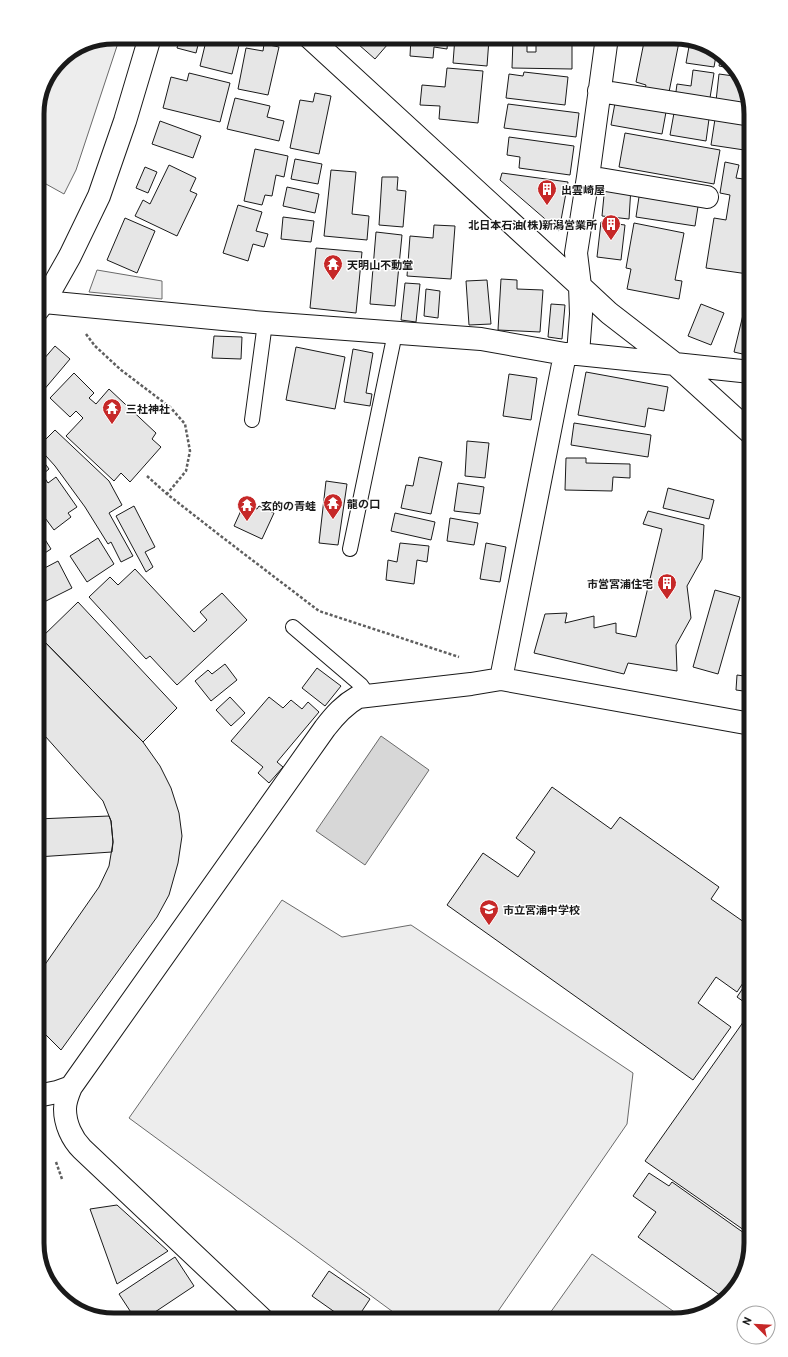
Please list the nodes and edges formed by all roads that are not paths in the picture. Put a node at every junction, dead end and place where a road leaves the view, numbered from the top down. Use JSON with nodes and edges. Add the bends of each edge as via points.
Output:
{"nodes":[{"id":1,"x":148,"y":44,"type":"edge"},
{"id":2,"x":317,"y":44,"type":"edge"},
{"id":3,"x":601,"y":44,"type":"edge"},
{"id":4,"x":599,"y":91,"type":"junction"},
{"id":5,"x":744,"y":114,"type":"edge"},
{"id":6,"x":588,"y":177,"type":"junction"},
{"id":7,"x":707,"y":197,"type":"dead end"},
{"id":8,"x":580,"y":286,"type":"junction"},
{"id":9,"x":44,"y":302,"type":"edge"},
{"id":10,"x":44,"y":307,"type":"edge"},
{"id":11,"x":265,"y":323,"type":"junction"},
{"id":12,"x":395,"y":333,"type":"junction"},
{"id":13,"x":572,"y":354,"type":"junction"},
{"id":14,"x":675,"y":364,"type":"junction"},
{"id":15,"x":744,"y":371,"type":"edge"},
{"id":16,"x":252,"y":420,"type":"dead end"},
{"id":17,"x":744,"y":427,"type":"edge"},
{"id":18,"x":350,"y":549,"type":"dead end"},
{"id":19,"x":293,"y":627,"type":"dead end"},
{"id":20,"x":501,"y":679,"type":"junction"},
{"id":21,"x":368,"y":695,"type":"junction"},
{"id":22,"x":744,"y":723,"type":"edge"},
{"id":23,"x":71,"y":1087,"type":"junction"},
{"id":24,"x":44,"y":1095,"type":"edge"},
{"id":25,"x":256,"y":1313,"type":"edge"}],
"edges":[{"from":1,"to":9,"type":"street","via":[[99,196]]},
{"from":2,"to":8,"type":"street"},
{"from":3,"to":4,"type":"street"},
{"from":4,"to":5,"type":"street"},
{"from":4,"to":6,"type":"street"},
{"from":6,"to":7,"type":"street"},
{"from":6,"to":8,"type":"street","via":[[576,253]]},
{"from":8,"to":13,"type":"street","via":[[581,314]]},
{"from":8,"to":14,"type":"street","via":[[609,313]]},
{"from":10,"to":11,"type":"street","via":[[79,305]]},
{"from":11,"to":12,"type":"street"},
{"from":11,"to":16,"type":"lane"},
{"from":12,"to":13,"type":"street","via":[[481,339]]},
{"from":12,"to":18,"type":"lane"},
{"from":13,"to":14,"type":"street"},
{"from":13,"to":20,"type":"street"},
{"from":14,"to":15,"type":"street"},
{"from":14,"to":17,"type":"street"},
{"from":19,"to":21,"type":"lane","via":[[361,685]]},
{"from":20,"to":21,"type":"street"},
{"from":20,"to":22,"type":"street"},
{"from":21,"to":23,"type":"street","via":[[348,702],[326,728]]},
{"from":23,"to":24,"type":"street"},
{"from":23,"to":25,"type":"street","via":[[64,1109],[74,1141]]}]}
